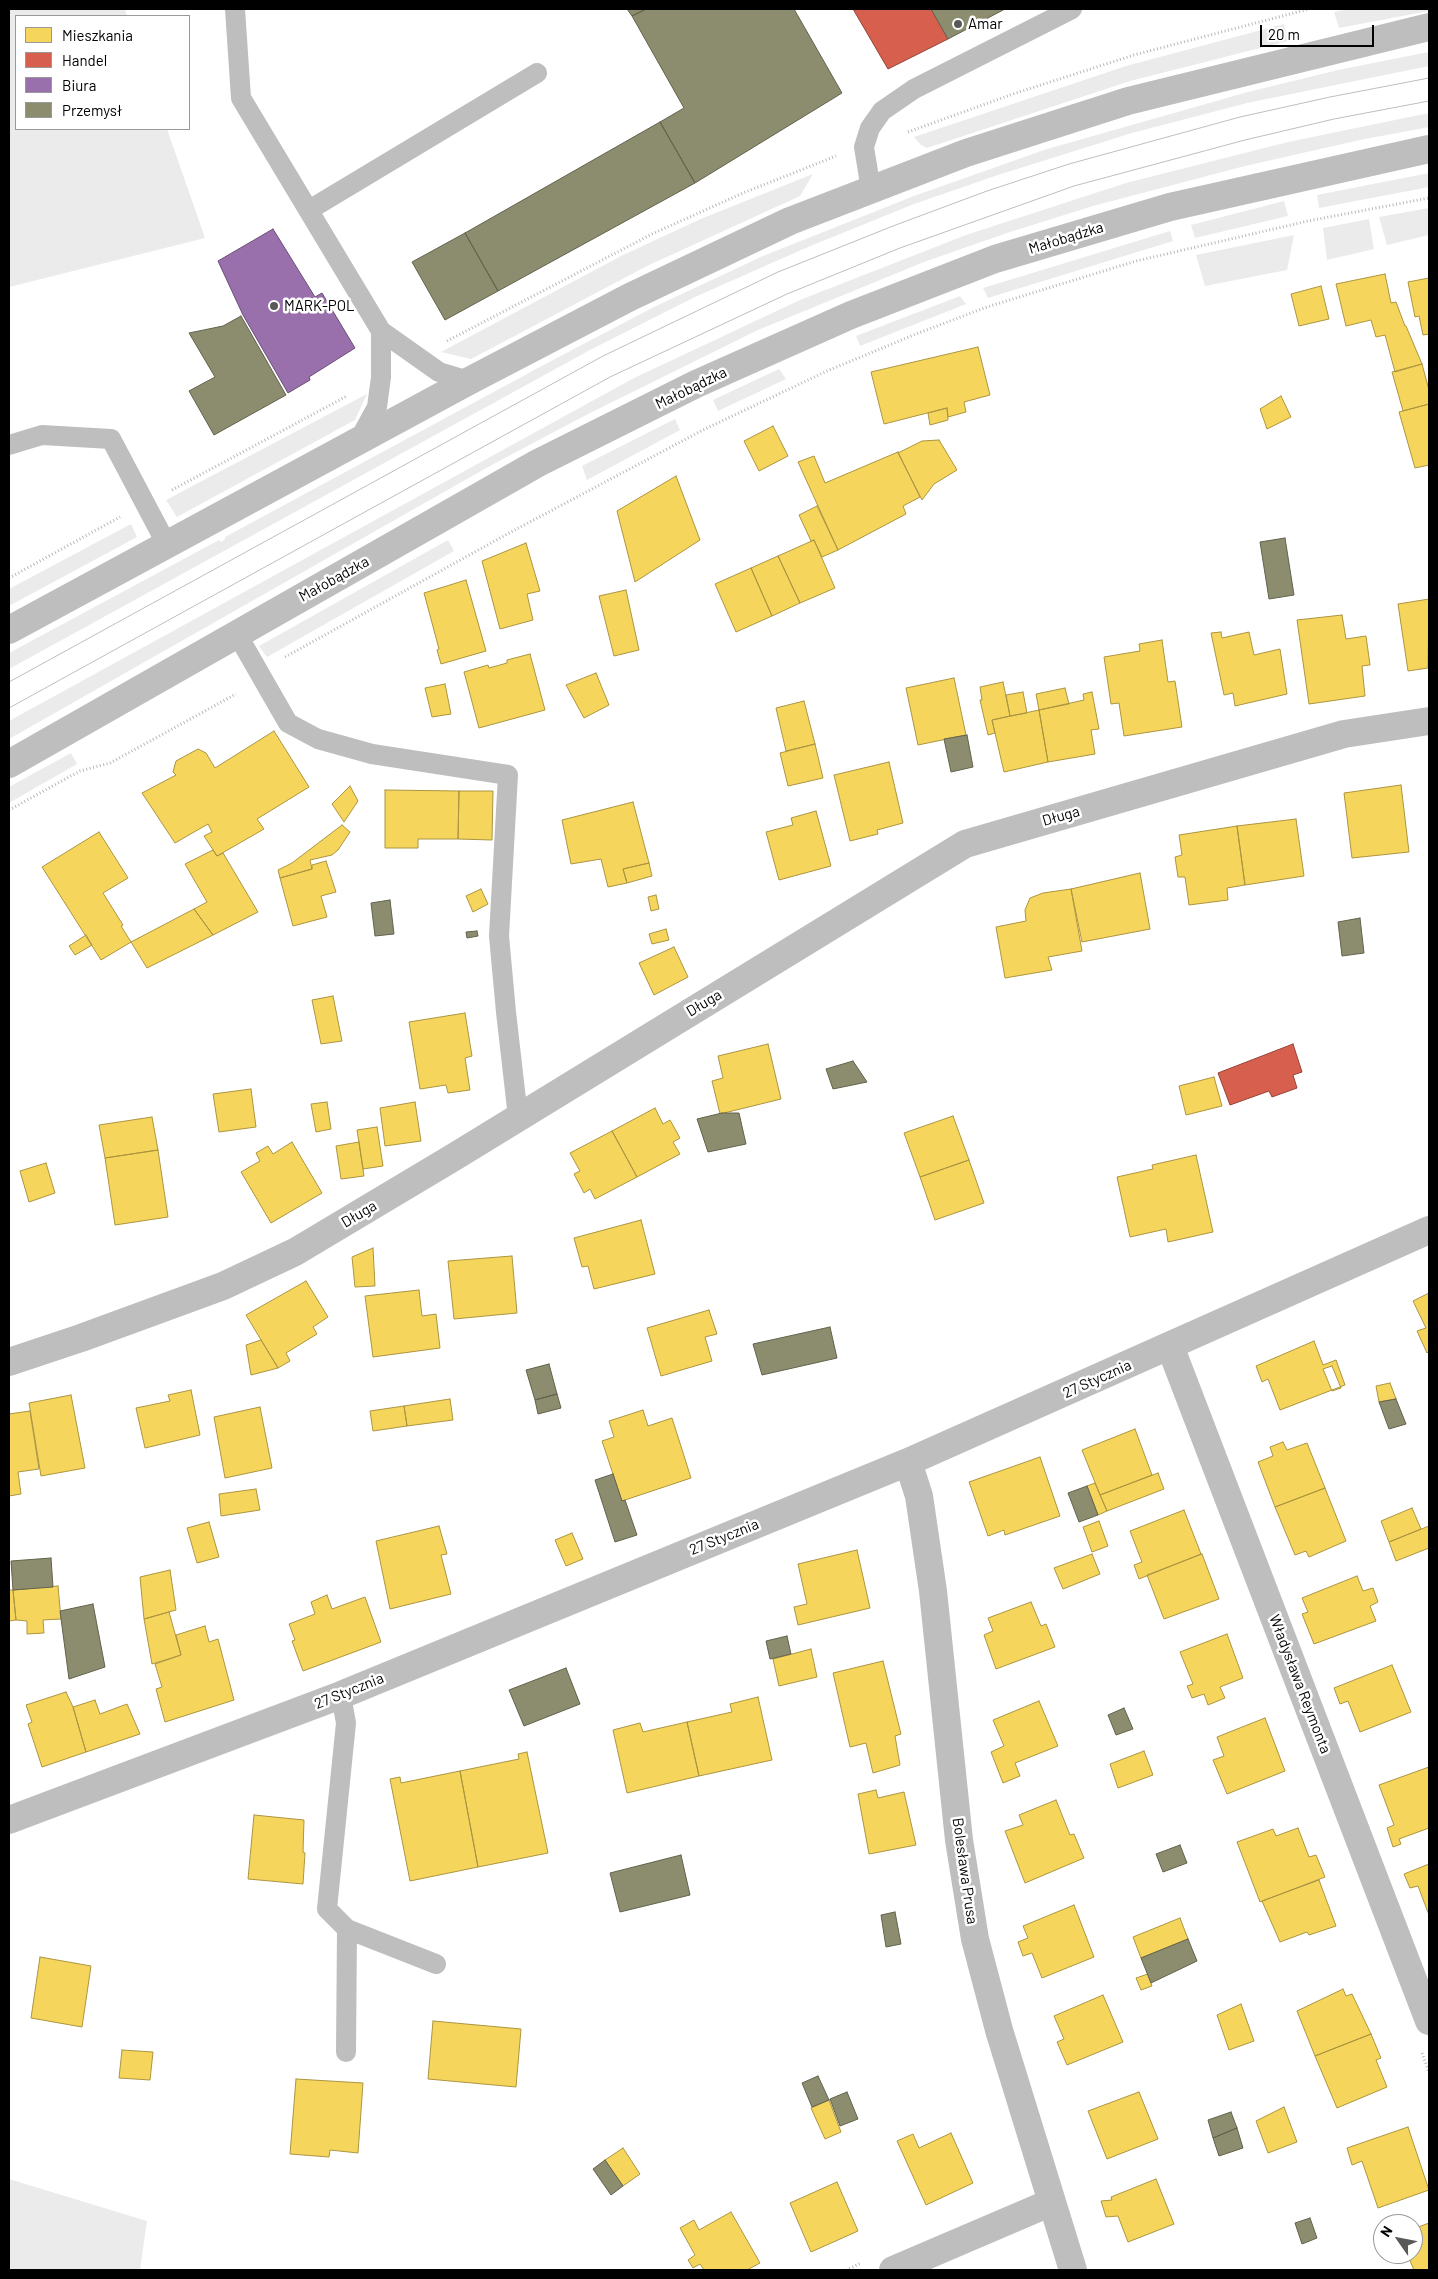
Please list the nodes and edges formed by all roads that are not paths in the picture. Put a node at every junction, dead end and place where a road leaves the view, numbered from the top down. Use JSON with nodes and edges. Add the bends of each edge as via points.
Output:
{"nodes":[{"id":1,"x":235,"y":9,"type":"edge"},
{"id":2,"x":1072,"y":9,"type":"edge"},
{"id":3,"x":1429,"y":27,"type":"edge"},
{"id":4,"x":537,"y":73,"type":"dead end"},
{"id":5,"x":1429,"y":149,"type":"edge"},
{"id":6,"x":872,"y":190,"type":"junction"},
{"id":7,"x":309,"y":210,"type":"junction"},
{"id":8,"x":381,"y":331,"type":"junction"},
{"id":9,"x":469,"y":381,"type":"junction"},
{"id":10,"x":360,"y":440,"type":"junction"},
{"id":11,"x":9,"y":445,"type":"edge"},
{"id":12,"x":167,"y":544,"type":"junction"},
{"id":13,"x":9,"y":630,"type":"edge"},
{"id":14,"x":237,"y":634,"type":"junction"},
{"id":15,"x":1429,"y":721,"type":"edge"},
{"id":16,"x":9,"y":764,"type":"edge"},
{"id":17,"x":518,"y":1117,"type":"junction"},
{"id":18,"x":1429,"y":1230,"type":"edge"},
{"id":19,"x":1170,"y":1346,"type":"junction"},
{"id":20,"x":9,"y":1362,"type":"edge"},
{"id":21,"x":908,"y":1462,"type":"junction"},
{"id":22,"x":341,"y":1695,"type":"junction"},
{"id":23,"x":9,"y":1820,"type":"edge"},
{"id":24,"x":347,"y":1929,"type":"junction"},
{"id":25,"x":436,"y":1964,"type":"dead end"},
{"id":26,"x":1429,"y":2021,"type":"edge"},
{"id":27,"x":346,"y":2052,"type":"dead end"},
{"id":28,"x":1052,"y":2202,"type":"junction"},
{"id":29,"x":894,"y":2270,"type":"edge"},
{"id":30,"x":1073,"y":2270,"type":"edge"}],
"edges":[{"from":1,"to":7,"type":"lane","via":[[241,98]]},
{"from":2,"to":6,"type":"lane","via":[[914,89],[882,111],[870,128],[864,147]]},
{"from":3,"to":6,"type":"street","via":[[1128,102],[966,153]]},
{"from":4,"to":7,"type":"lane"},
{"from":5,"to":14,"type":"street","name":"Małobądzka","via":[[1170,207],[995,259],[852,315],[696,384],[538,463]]},
{"from":6,"to":9,"type":"street","via":[[790,221],[630,297]]},
{"from":7,"to":8,"type":"lane"},
{"from":8,"to":9,"type":"lane","via":[[439,372]]},
{"from":8,"to":10,"type":"lane","via":[[377,407]]},
{"from":9,"to":10,"type":"street"},
{"from":10,"to":12,"type":"street"},
{"from":11,"to":12,"type":"lane","via":[[42,435],[110,439]]},
{"from":12,"to":13,"type":"street"},
{"from":14,"to":16,"type":"street","name":"Małobądzka"},
{"from":14,"to":17,"type":"lane","via":[[288,723],[318,739],[372,754],[508,774],[500,936]]},
{"from":15,"to":17,"type":"street","name":"Długa","via":[[1344,734],[965,844]]},
{"from":17,"to":20,"type":"street","name":"Długa","via":[[295,1252],[222,1286]]},
{"from":18,"to":19,"type":"street","name":"27 Stycznia"},
{"from":19,"to":21,"type":"street","name":"27 Stycznia"},
{"from":19,"to":26,"type":"street","name":"Władysława Reymonta"},
{"from":21,"to":22,"type":"street","name":"27 Stycznia"},
{"from":21,"to":28,"type":"street","name":"Bolesława Prusa","via":[[920,1496],[959,1840],[975,1939],[999,2030]]},
{"from":22,"to":23,"type":"street","name":"27 Stycznia"},
{"from":22,"to":24,"type":"lane","via":[[346,1723],[327,1909]]},
{"from":24,"to":25,"type":"lane"},
{"from":24,"to":27,"type":"lane"},
{"from":28,"to":29,"type":"street"},
{"from":28,"to":30,"type":"street","name":"Bolesława Prusa"}]}
